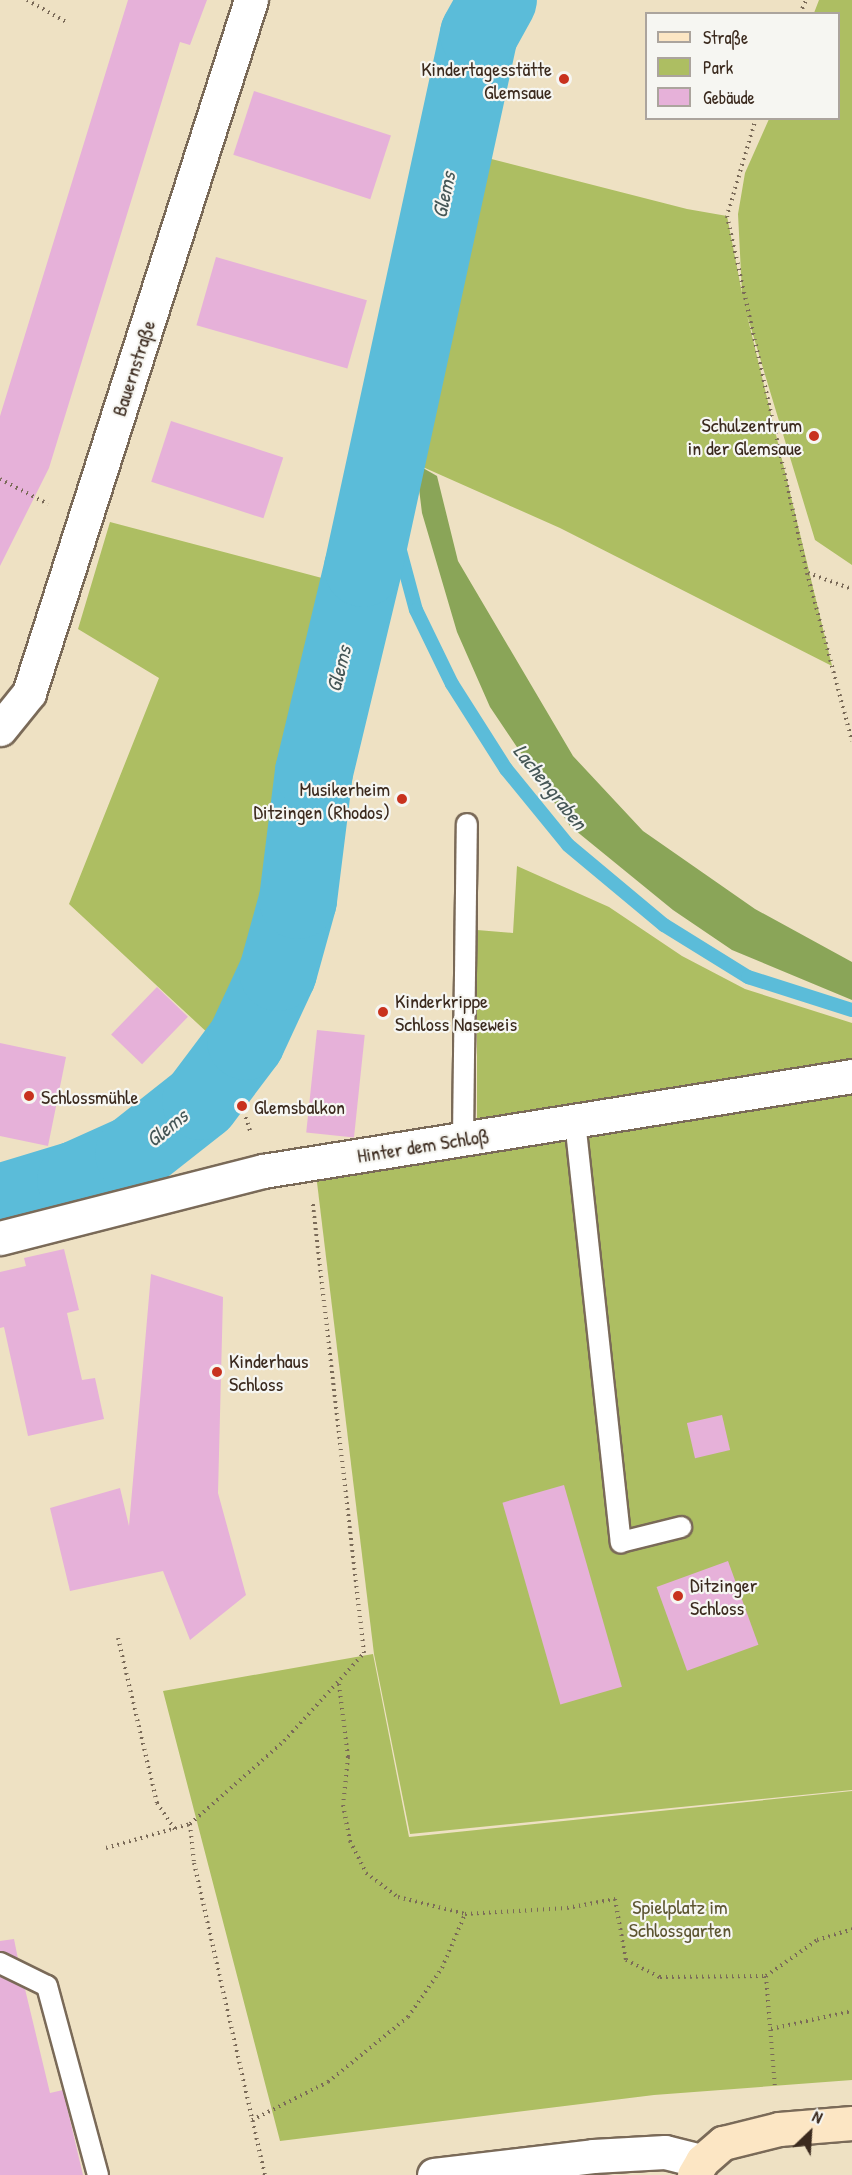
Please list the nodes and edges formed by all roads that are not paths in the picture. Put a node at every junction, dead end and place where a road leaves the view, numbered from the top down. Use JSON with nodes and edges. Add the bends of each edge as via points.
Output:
{"nodes":[{"id":1,"x":251,"y":0,"type":"edge"},
{"id":2,"x":0,"y":729,"type":"edge"},
{"id":3,"x":467,"y":824,"type":"dead end"},
{"id":4,"x":852,"y":1076,"type":"edge"},
{"id":5,"x":575,"y":1121,"type":"junction"},
{"id":6,"x":463,"y":1138,"type":"junction"},
{"id":7,"x":0,"y":1238,"type":"edge"},
{"id":8,"x":681,"y":1527,"type":"dead end"},
{"id":9,"x":0,"y":1963,"type":"edge"},
{"id":10,"x":852,"y":2123,"type":"edge"},
{"id":11,"x":698,"y":2168,"type":"edge"},
{"id":12,"x":98,"y":2175,"type":"edge"},
{"id":13,"x":434,"y":2175,"type":"edge"}],
"edges":[{"from":1,"to":2,"type":"street","name":"Bauernstraße","via":[[29,693]]},
{"from":3,"to":6,"type":"lane"},
{"from":4,"to":5,"type":"street","name":"Hinter dem Schloß"},
{"from":5,"to":6,"type":"street","name":"Hinter dem Schloß"},
{"from":5,"to":8,"type":"lane","via":[[621,1542]]},
{"from":6,"to":7,"type":"street","name":"Hinter dem Schloß","via":[[308,1163]]},
{"from":9,"to":12,"type":"lane","via":[[47,1986]]},
{"from":10,"to":11,"type":"main road","via":[[779,2129],[723,2143]]},
{"from":11,"to":13,"type":"street","via":[[653,2152]]}]}
